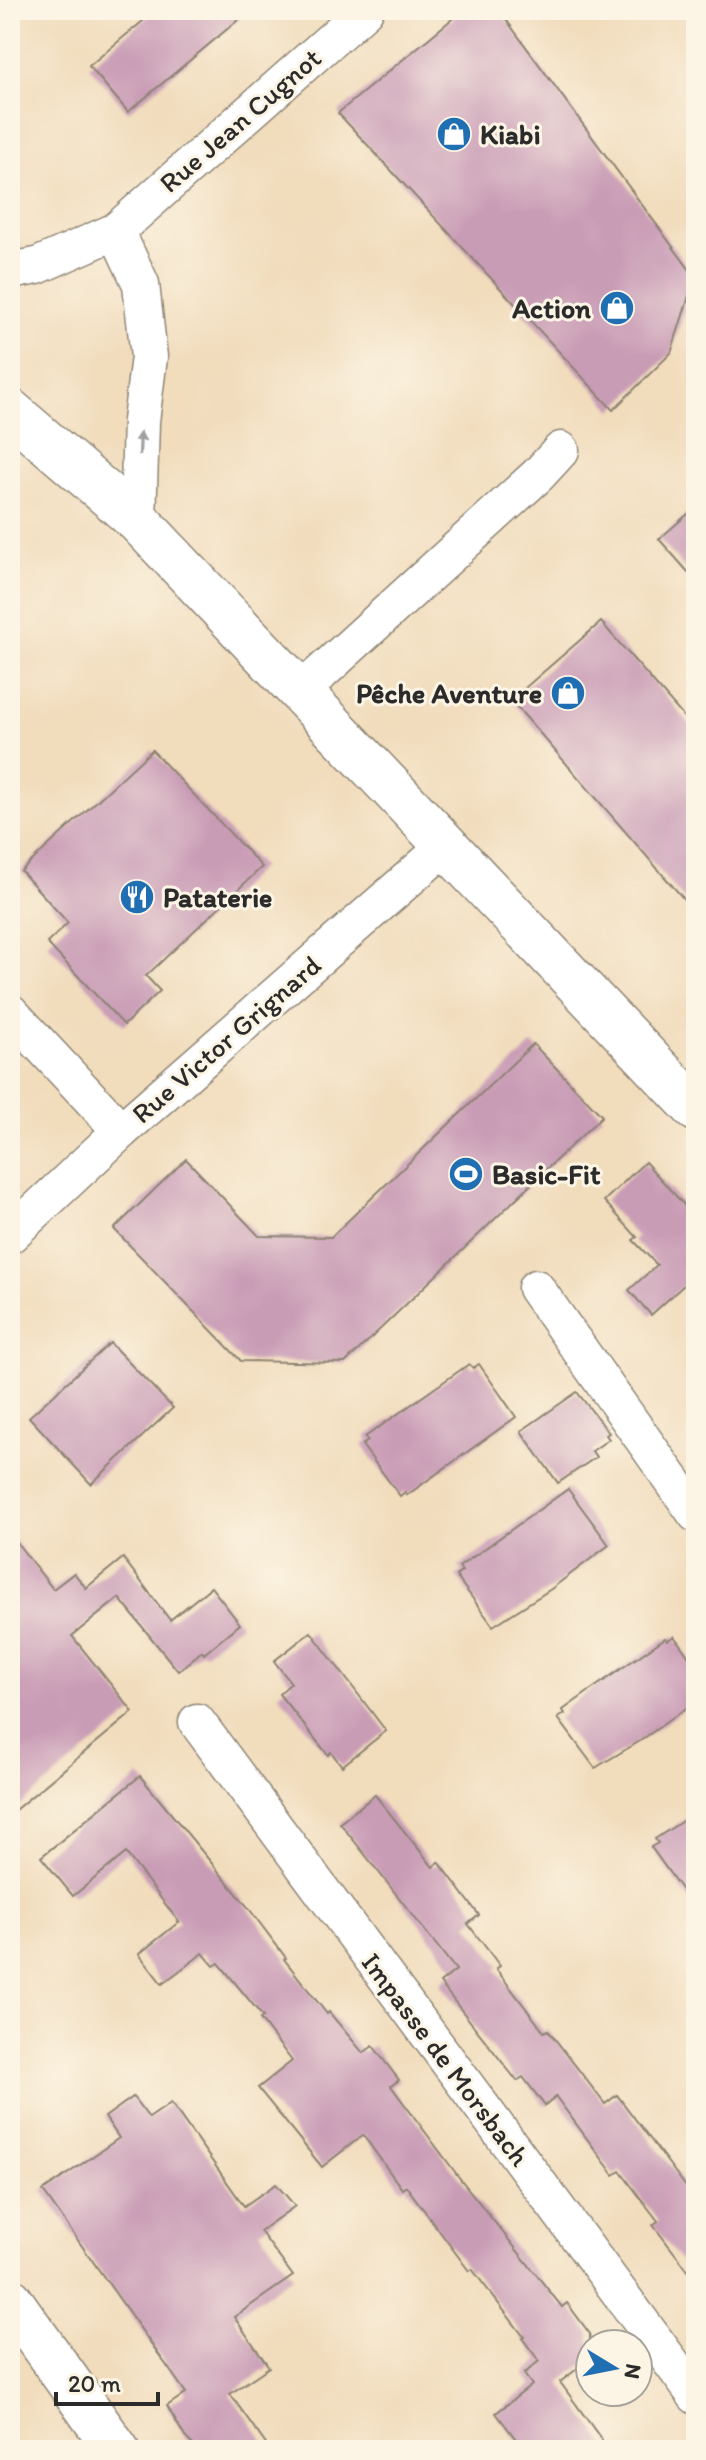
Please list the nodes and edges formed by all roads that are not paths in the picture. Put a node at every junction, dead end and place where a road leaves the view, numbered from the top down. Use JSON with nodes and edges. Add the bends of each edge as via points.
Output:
{"nodes":[{"id":1,"x":365,"y":10,"type":"edge"},
{"id":2,"x":116,"y":231,"type":"junction"},
{"id":3,"x":10,"y":271,"type":"edge"},
{"id":4,"x":10,"y":411,"type":"edge"},
{"id":5,"x":561,"y":450,"type":"dead end"},
{"id":6,"x":138,"y":521,"type":"junction"},
{"id":7,"x":300,"y":692,"type":"junction"},
{"id":8,"x":446,"y":846,"type":"junction"},
{"id":9,"x":10,"y":1012,"type":"edge"},
{"id":10,"x":696,"y":1109,"type":"edge"},
{"id":11,"x":121,"y":1131,"type":"junction"},
{"id":12,"x":10,"y":1235,"type":"edge"},
{"id":13,"x":536,"y":1288,"type":"dead end"},
{"id":14,"x":696,"y":1514,"type":"edge"},
{"id":15,"x":197,"y":1722,"type":"dead end"},
{"id":16,"x":10,"y":2300,"type":"edge"},
{"id":17,"x":696,"y":2396,"type":"edge"},
{"id":18,"x":117,"y":2450,"type":"edge"}],
"edges":[{"from":1,"to":2,"type":"street","name":"Rue Jean Cugnot"},
{"from":2,"to":3,"type":"street","name":"Rue Jean Cugnot","via":[[37,266]]},
{"from":6,"to":2,"type":"street","one_way":true,"via":[[149,357],[141,284]]},
{"from":4,"to":6,"type":"main road"},
{"from":5,"to":7,"type":"street"},
{"from":6,"to":7,"type":"main road"},
{"from":7,"to":8,"type":"main road"},
{"from":8,"to":10,"type":"main road"},
{"from":8,"to":11,"type":"street","name":"Rue Victor Grignard"},
{"from":9,"to":11,"type":"street"},
{"from":11,"to":12,"type":"street","name":"Rue Victor Grignard"},
{"from":13,"to":14,"type":"street"},
{"from":15,"to":17,"type":"street","name":"Impasse de Morsbach"},
{"from":16,"to":18,"type":"main road"}]}
